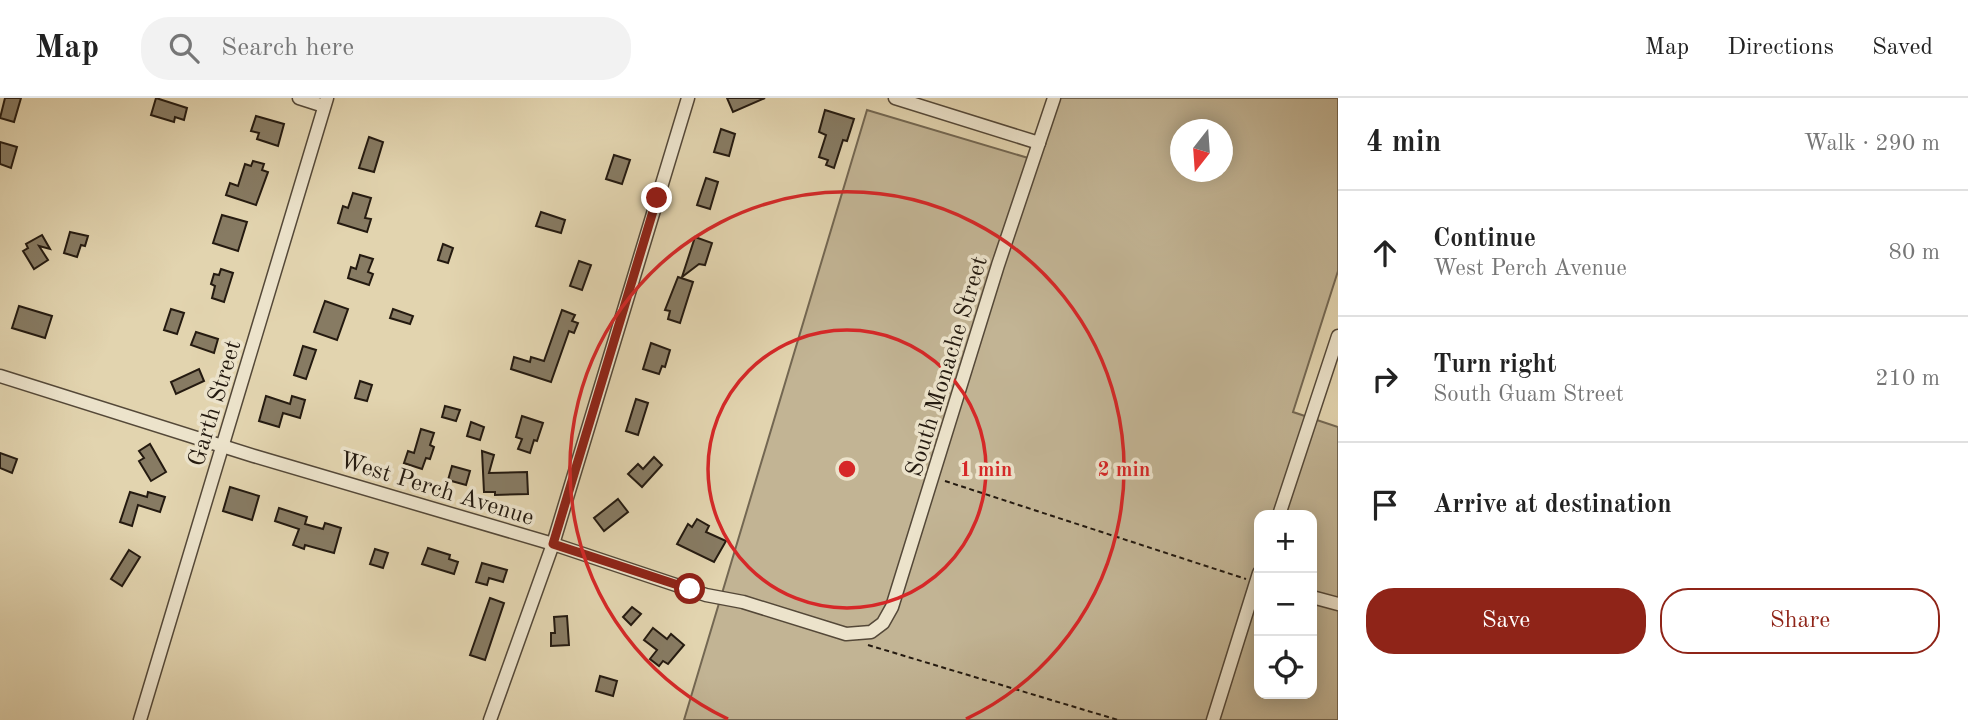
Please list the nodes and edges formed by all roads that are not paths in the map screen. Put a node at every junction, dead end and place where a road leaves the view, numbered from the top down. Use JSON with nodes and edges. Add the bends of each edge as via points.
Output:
{"nodes":[{"id":1,"x":299,"y":98,"type":"edge"},
{"id":2,"x":688,"y":98,"type":"edge"},
{"id":3,"x":895,"y":98,"type":"edge"},
{"id":4,"x":1054,"y":98,"type":"edge"},
{"id":5,"x":325,"y":102,"type":"edge"},
{"id":6,"x":1039,"y":143,"type":"junction"},
{"id":7,"x":1338,"y":336,"type":"edge"},
{"id":8,"x":0,"y":376,"type":"edge"},
{"id":9,"x":224,"y":446,"type":"junction"},
{"id":10,"x":1281,"y":510,"type":"edge"},
{"id":11,"x":553,"y":544,"type":"junction"},
{"id":12,"x":1254,"y":592,"type":"edge"},
{"id":13,"x":1317,"y":598,"type":"edge"},
{"id":14,"x":1338,"y":604,"type":"edge"},
{"id":15,"x":861,"y":638,"type":"joint"},
{"id":16,"x":140,"y":720,"type":"edge"},
{"id":17,"x":490,"y":720,"type":"edge"},
{"id":18,"x":1213,"y":720,"type":"edge"}],
"edges":[{"from":1,"to":5,"type":"street"},
{"from":2,"to":11,"type":"street"},
{"from":3,"to":6,"type":"street"},
{"from":4,"to":6,"type":"street","name":"South Monache Street"},
{"from":5,"to":9,"type":"street","name":"Garth Street"},
{"from":6,"to":15,"type":"street","name":"South Monache Street","via":[[892,607],[883,623]]},
{"from":7,"to":10,"type":"street"},
{"from":8,"to":9,"type":"street","name":"West Perch Avenue"},
{"from":9,"to":11,"type":"street","name":"West Perch Avenue"},
{"from":9,"to":16,"type":"street","name":"Garth Street"},
{"from":11,"to":15,"type":"street","name":"West Perch Avenue","via":[[706,595]]},
{"from":11,"to":17,"type":"street"},
{"from":12,"to":18,"type":"street"},
{"from":13,"to":14,"type":"street"}]}
